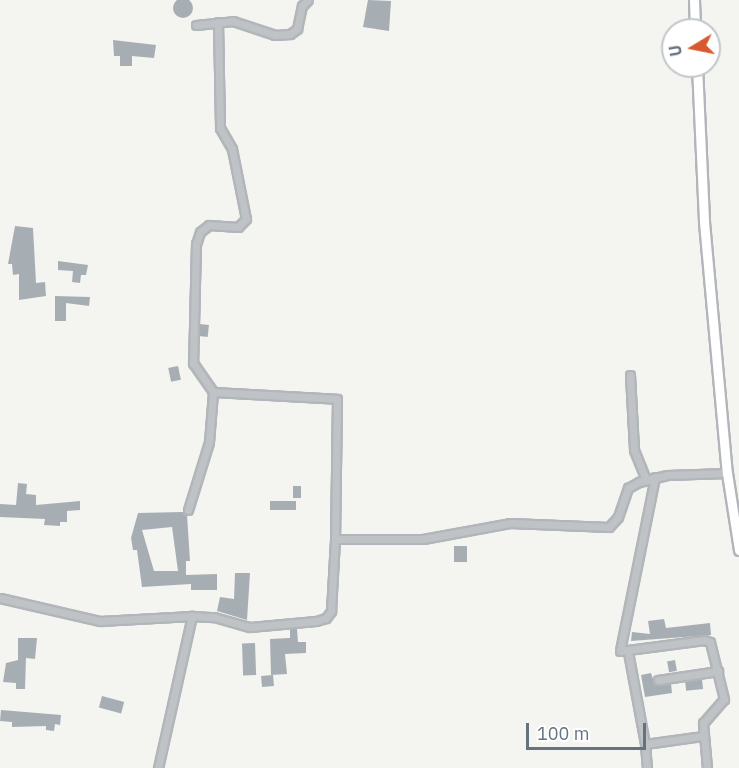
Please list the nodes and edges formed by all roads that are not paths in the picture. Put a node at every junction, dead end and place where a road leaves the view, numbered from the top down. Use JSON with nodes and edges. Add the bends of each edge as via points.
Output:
{"nodes":[{"id":1,"x":308,"y":0,"type":"edge"},
{"id":2,"x":694,"y":0,"type":"edge"},
{"id":3,"x":695,"y":18,"type":"edge"},
{"id":4,"x":218,"y":22,"type":"junction"},
{"id":5,"x":196,"y":25,"type":"dead end"},
{"id":6,"x":698,"y":78,"type":"edge"},
{"id":7,"x":630,"y":375,"type":"dead end"},
{"id":8,"x":213,"y":392,"type":"junction"},
{"id":9,"x":727,"y":473,"type":"junction"},
{"id":10,"x":655,"y":477,"type":"junction"},
{"id":11,"x":646,"y":479,"type":"junction"},
{"id":12,"x":188,"y":510,"type":"dead end"},
{"id":13,"x":335,"y":539,"type":"junction"},
{"id":14,"x":739,"y":550,"type":"edge"},
{"id":15,"x":0,"y":598,"type":"edge"},
{"id":16,"x":192,"y":616,"type":"junction"},
{"id":17,"x":628,"y":652,"type":"junction"},
{"id":18,"x":718,"y":671,"type":"junction"},
{"id":19,"x":658,"y":680,"type":"dead end"},
{"id":20,"x":703,"y":736,"type":"junction"},
{"id":21,"x":645,"y":744,"type":"junction"},
{"id":22,"x":158,"y":768,"type":"edge"},
{"id":23,"x":646,"y":768,"type":"edge"},
{"id":24,"x":707,"y":768,"type":"edge"}],
"edges":[{"from":1,"to":4,"type":"street","via":[[302,6],[297,29],[290,34],[275,35],[233,21]]},
{"from":2,"to":3,"type":"main road"},
{"from":4,"to":5,"type":"street"},
{"from":4,"to":8,"type":"street","via":[[220,128],[232,150],[246,219],[238,227],[205,227],[196,244],[192,357],[199,376]]},
{"from":6,"to":9,"type":"main road","via":[[704,212]]},
{"from":7,"to":11,"type":"street","via":[[634,450]]},
{"from":8,"to":12,"type":"street","via":[[209,441]]},
{"from":8,"to":13,"type":"street","via":[[337,399]]},
{"from":9,"to":10,"type":"street"},
{"from":9,"to":14,"type":"main road"},
{"from":10,"to":11,"type":"street"},
{"from":10,"to":17,"type":"street","via":[[620,651]]},
{"from":11,"to":13,"type":"street","via":[[628,488],[618,518],[609,526],[510,523],[423,538]]},
{"from":13,"to":16,"type":"street","via":[[331,611],[326,618],[250,627],[214,617]]},
{"from":15,"to":16,"type":"street","via":[[100,621]]},
{"from":16,"to":22,"type":"street"},
{"from":17,"to":18,"type":"street","via":[[708,640]]},
{"from":17,"to":21,"type":"street"},
{"from":18,"to":19,"type":"street"},
{"from":18,"to":20,"type":"street","via":[[724,701],[705,718]]},
{"from":20,"to":21,"type":"street"},
{"from":20,"to":24,"type":"street"},
{"from":21,"to":23,"type":"street"}]}
